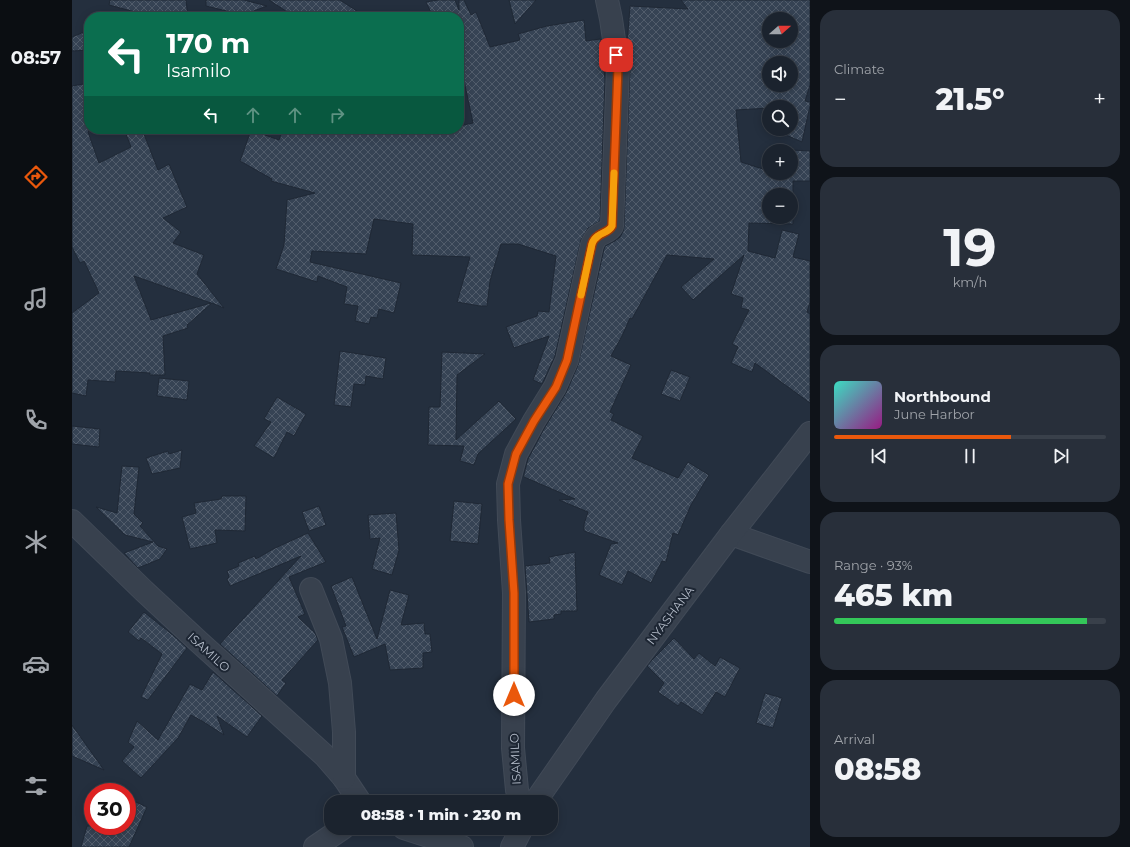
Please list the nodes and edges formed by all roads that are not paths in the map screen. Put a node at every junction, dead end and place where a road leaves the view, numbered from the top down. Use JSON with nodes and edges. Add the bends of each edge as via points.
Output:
{"nodes":[{"id":1,"x":607,"y":0,"type":"edge"},
{"id":2,"x":810,"y":433,"type":"edge"},
{"id":3,"x":72,"y":521,"type":"edge"},
{"id":4,"x":731,"y":534,"type":"junction"},
{"id":5,"x":810,"y":562,"type":"edge"},
{"id":6,"x":311,"y":589,"type":"dead end"},
{"id":7,"x":344,"y":778,"type":"junction"},
{"id":8,"x":355,"y":795,"type":"edge"},
{"id":9,"x":518,"y":795,"type":"edge"},
{"id":10,"x":540,"y":795,"type":"edge"},
{"id":11,"x":333,"y":835,"type":"edge"},
{"id":12,"x":425,"y":835,"type":"edge"},
{"id":13,"x":518,"y":835,"type":"edge"},
{"id":14,"x":315,"y":847,"type":"edge"},
{"id":15,"x":462,"y":847,"type":"edge"},
{"id":16,"x":512,"y":847,"type":"edge"}],
"edges":[{"from":1,"to":9,"type":"street","name":"ISAMILO","via":[[618,67],[612,226],[592,244],[567,360],[556,387],[516,454],[508,484],[514,593],[514,748]]},
{"from":2,"to":4,"type":"street","name":"NYASHANA"},
{"from":3,"to":7,"type":"street","name":"ISAMILO","via":[[138,586],[324,755]]},
{"from":4,"to":5,"type":"street"},
{"from":4,"to":10,"type":"street","name":"NYASHANA","via":[[606,700]]},
{"from":6,"to":7,"type":"street","via":[[331,639],[340,683]]},
{"from":7,"to":8,"type":"street","name":"ISAMILO"},
{"from":11,"to":14,"type":"street"},
{"from":12,"to":15,"type":"street"},
{"from":13,"to":16,"type":"street"}]}
